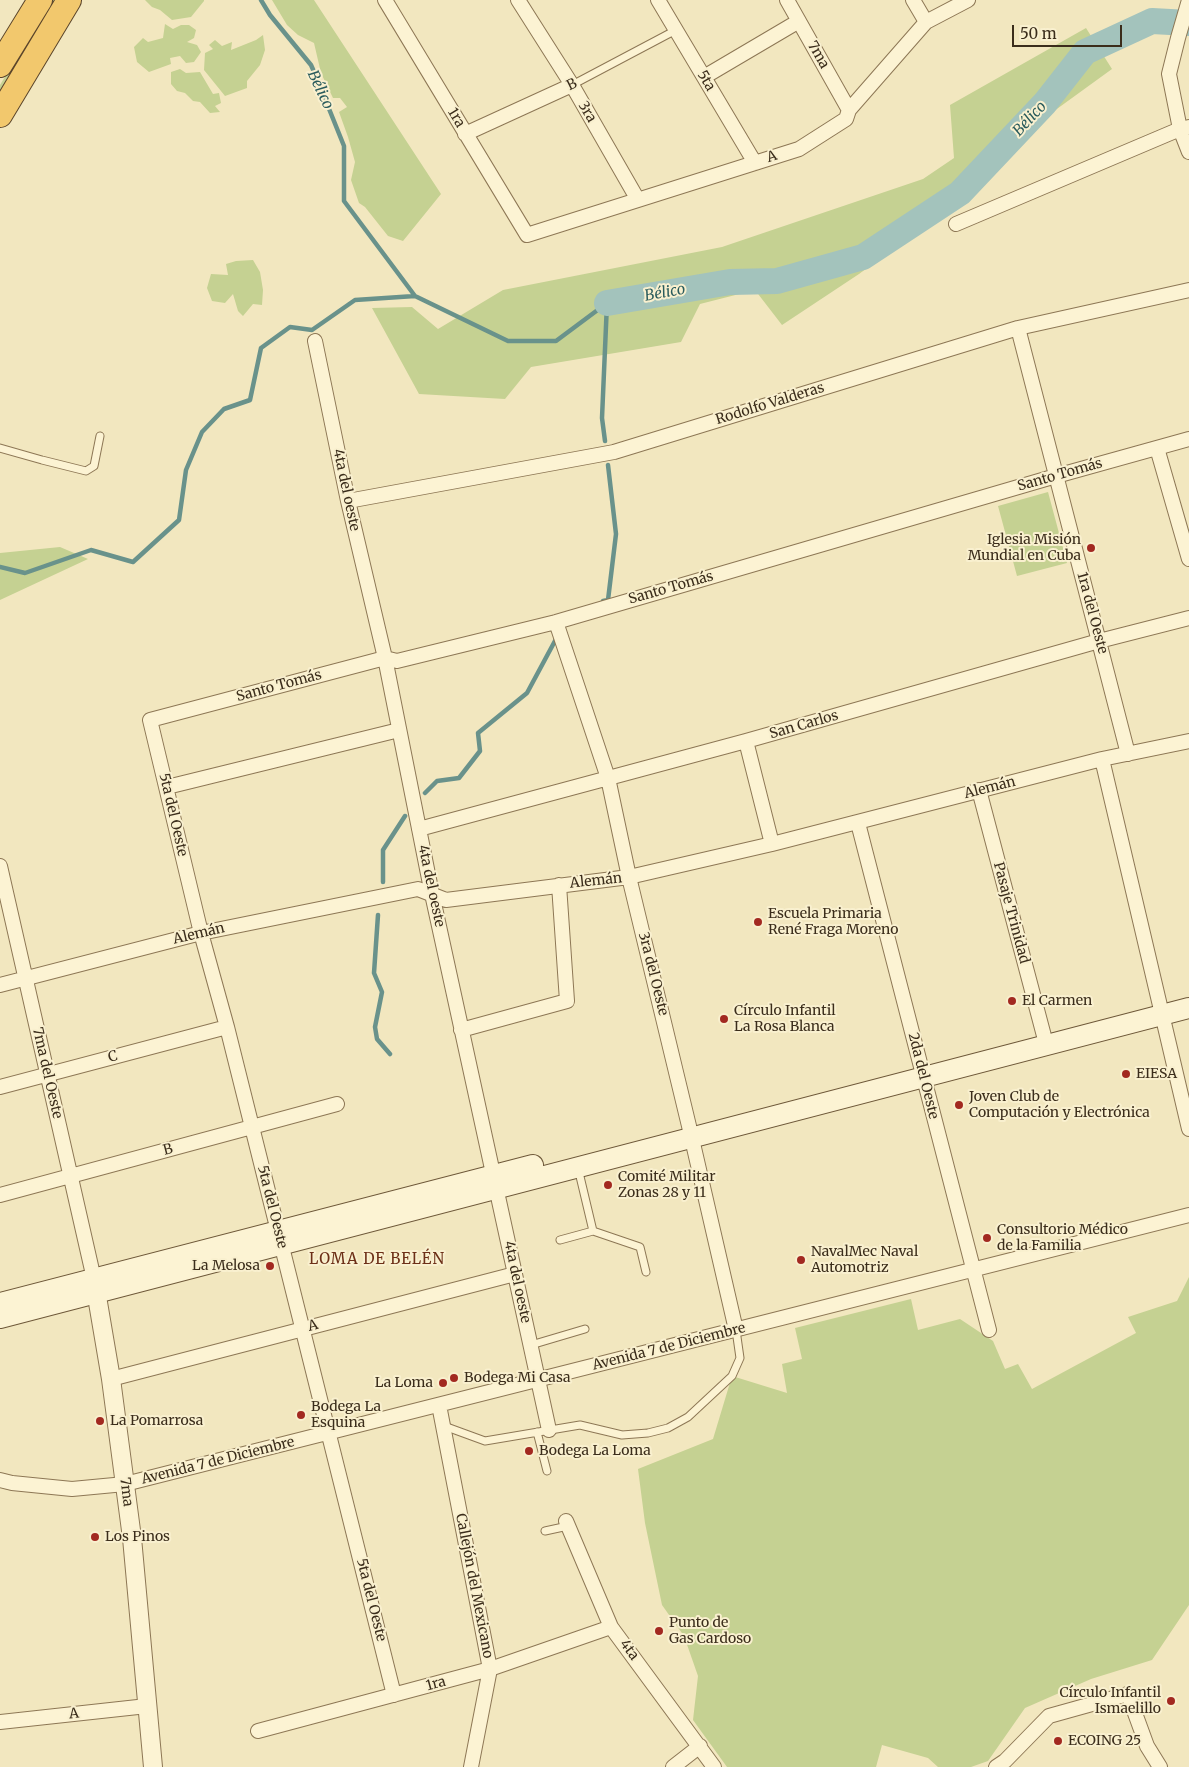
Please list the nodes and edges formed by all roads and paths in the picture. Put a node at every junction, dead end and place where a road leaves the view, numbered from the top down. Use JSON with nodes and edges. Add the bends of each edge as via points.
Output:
{"nodes":[{"id":1,"x":40,"y":0,"type":"edge"},
{"id":2,"x":70,"y":0,"type":"edge"},
{"id":3,"x":385,"y":0,"type":"edge"},
{"id":4,"x":518,"y":0,"type":"edge"},
{"id":5,"x":658,"y":0,"type":"edge"},
{"id":6,"x":787,"y":0,"type":"edge"},
{"id":7,"x":913,"y":0,"type":"edge"},
{"id":8,"x":968,"y":0,"type":"edge"},
{"id":9,"x":1189,"y":1,"type":"edge"},
{"id":10,"x":799,"y":21,"type":"junction"},
{"id":11,"x":926,"y":22,"type":"junction"},
{"id":12,"x":676,"y":30,"type":"junction"},
{"id":13,"x":0,"y":65,"type":"edge"},
{"id":14,"x":704,"y":78,"type":"junction"},
{"id":15,"x":572,"y":85,"type":"junction"},
{"id":16,"x":850,"y":110,"type":"junction"},
{"id":17,"x":0,"y":115,"type":"edge"},
{"id":18,"x":1184,"y":128,"type":"edge"},
{"id":19,"x":466,"y":134,"type":"junction"},
{"id":20,"x":1189,"y":152,"type":"edge"},
{"id":21,"x":755,"y":163,"type":"junction"},
{"id":22,"x":638,"y":200,"type":"junction"},
{"id":23,"x":956,"y":224,"type":"dead end"},
{"id":24,"x":527,"y":235,"type":"joint"},
{"id":25,"x":1189,"y":290,"type":"edge"},
{"id":26,"x":1018,"y":328,"type":"junction"},
{"id":27,"x":315,"y":341,"type":"dead end"},
{"id":28,"x":100,"y":436,"type":"dead end"},
{"id":29,"x":1189,"y":439,"type":"edge"},
{"id":30,"x":0,"y":448,"type":"edge"},
{"id":31,"x":1157,"y":448,"type":"junction"},
{"id":32,"x":1056,"y":476,"type":"junction"},
{"id":33,"x":348,"y":501,"type":"junction"},
{"id":34,"x":1189,"y":559,"type":"edge"},
{"id":35,"x":1189,"y":618,"type":"edge"},
{"id":36,"x":556,"y":622,"type":"junction"},
{"id":37,"x":1099,"y":641,"type":"junction"},
{"id":38,"x":385,"y":658,"type":"junction"},
{"id":39,"x":150,"y":720,"type":"joint"},
{"id":40,"x":399,"y":730,"type":"junction"},
{"id":41,"x":746,"y":741,"type":"junction"},
{"id":42,"x":1189,"y":741,"type":"edge"},
{"id":43,"x":1128,"y":754,"type":"junction"},
{"id":44,"x":1102,"y":759,"type":"junction"},
{"id":45,"x":608,"y":778,"type":"junction"},
{"id":46,"x":166,"y":787,"type":"junction"},
{"id":47,"x":979,"y":790,"type":"junction"},
{"id":48,"x":858,"y":823,"type":"junction"},
{"id":49,"x":419,"y":829,"type":"junction"},
{"id":50,"x":772,"y":844,"type":"junction"},
{"id":51,"x":0,"y":866,"type":"edge"},
{"id":52,"x":629,"y":877,"type":"junction"},
{"id":53,"x":560,"y":885,"type":"junction"},
{"id":54,"x":432,"y":894,"type":"junction"},
{"id":55,"x":201,"y":933,"type":"junction"},
{"id":56,"x":26,"y":978,"type":"junction"},
{"id":57,"x":0,"y":985,"type":"edge"},
{"id":58,"x":1189,"y":998,"type":"edge"},
{"id":59,"x":1189,"y":1008,"type":"edge"},
{"id":60,"x":1162,"y":1010,"type":"junction"},
{"id":61,"x":227,"y":1027,"type":"junction"},
{"id":62,"x":461,"y":1030,"type":"junction"},
{"id":63,"x":1044,"y":1036,"type":"junction"},
{"id":64,"x":922,"y":1072,"type":"junction"},
{"id":65,"x":47,"y":1075,"type":"junction"},
{"id":66,"x":0,"y":1087,"type":"edge"},
{"id":67,"x":337,"y":1104,"type":"dead end"},
{"id":68,"x":252,"y":1127,"type":"junction"},
{"id":69,"x":1189,"y":1129,"type":"edge"},
{"id":70,"x":691,"y":1132,"type":"junction"},
{"id":71,"x":578,"y":1168,"type":"junction"},
{"id":72,"x":71,"y":1177,"type":"junction"},
{"id":73,"x":495,"y":1182,"type":"junction"},
{"id":74,"x":0,"y":1196,"type":"edge"},
{"id":75,"x":1189,"y":1215,"type":"edge"},
{"id":76,"x":593,"y":1231,"type":"junction"},
{"id":77,"x":280,"y":1239,"type":"junction"},
{"id":78,"x":560,"y":1240,"type":"dead end"},
{"id":79,"x":972,"y":1270,"type":"junction"},
{"id":80,"x":646,"y":1272,"type":"dead end"},
{"id":81,"x":515,"y":1274,"type":"junction"},
{"id":82,"x":96,"y":1286,"type":"junction"},
{"id":83,"x":0,"y":1303,"type":"edge"},
{"id":84,"x":0,"y":1318,"type":"edge"},
{"id":85,"x":303,"y":1329,"type":"junction"},
{"id":86,"x":585,"y":1329,"type":"dead end"},
{"id":87,"x":736,"y":1330,"type":"junction"},
{"id":88,"x":988,"y":1330,"type":"dead end"},
{"id":89,"x":531,"y":1344,"type":"junction"},
{"id":90,"x":111,"y":1379,"type":"junction"},
{"id":91,"x":538,"y":1380,"type":"junction"},
{"id":92,"x":438,"y":1405,"type":"junction"},
{"id":93,"x":442,"y":1425,"type":"junction"},
{"id":94,"x":543,"y":1431,"type":"junction"},
{"id":95,"x":329,"y":1433,"type":"junction"},
{"id":96,"x":547,"y":1471,"type":"dead end"},
{"id":97,"x":0,"y":1480,"type":"edge"},
{"id":98,"x":126,"y":1484,"type":"junction"},
{"id":99,"x":567,"y":1523,"type":"joint"},
{"id":100,"x":545,"y":1531,"type":"dead end"},
{"id":101,"x":611,"y":1627,"type":"junction"},
{"id":102,"x":490,"y":1669,"type":"junction"},
{"id":103,"x":394,"y":1695,"type":"junction"},
{"id":104,"x":148,"y":1706,"type":"junction"},
{"id":105,"x":0,"y":1722,"type":"edge"},
{"id":106,"x":258,"y":1731,"type":"dead end"},
{"id":107,"x":700,"y":1746,"type":"junction"},
{"id":108,"x":153,"y":1767,"type":"edge"},
{"id":109,"x":471,"y":1767,"type":"edge"},
{"id":110,"x":673,"y":1767,"type":"edge"},
{"id":111,"x":714,"y":1767,"type":"edge"},
{"id":112,"x":996,"y":1767,"type":"edge"},
{"id":113,"x":1160,"y":1767,"type":"edge"}],
"edges":[{"from":1,"to":13,"type":"highway"},
{"from":2,"to":17,"type":"highway"},
{"from":3,"to":19,"type":"street","name":"1ra"},
{"from":4,"to":15,"type":"street","name":"3ra"},
{"from":5,"to":12,"type":"street","name":"5ta"},
{"from":6,"to":10,"type":"street","name":"7ma"},
{"from":7,"to":11,"type":"street"},
{"from":8,"to":11,"type":"street","name":"A"},
{"from":9,"to":18,"type":"street","via":[[1169,74]]},
{"from":10,"to":14,"type":"street"},
{"from":10,"to":16,"type":"street","name":"7ma"},
{"from":11,"to":16,"type":"street","name":"A"},
{"from":12,"to":14,"type":"street","name":"5ta"},
{"from":12,"to":15,"type":"lane","name":"B"},
{"from":14,"to":21,"type":"street","name":"5ta"},
{"from":15,"to":19,"type":"street","name":"B"},
{"from":15,"to":22,"type":"street","name":"3ra"},
{"from":16,"to":21,"type":"street","name":"A","via":[[846,119],[799,149]]},
{"from":18,"to":20,"type":"street"},
{"from":18,"to":23,"type":"street"},
{"from":19,"to":24,"type":"street","name":"1ra"},
{"from":21,"to":22,"type":"street","name":"A"},
{"from":22,"to":24,"type":"street","name":"A"},
{"from":25,"to":26,"type":"street","name":"Rodolfo Valderas"},
{"from":26,"to":32,"type":"street","name":"1ra del Oeste"},
{"from":26,"to":33,"type":"street","name":"Rodolfo Valderas","via":[[614,452]]},
{"from":27,"to":33,"type":"street","name":"4ta del oeste"},
{"from":28,"to":30,"type":"lane","via":[[94,466],[86,471]]},
{"from":29,"to":31,"type":"street","name":"Santo Tomás"},
{"from":31,"to":32,"type":"street","name":"Santo Tomás"},
{"from":31,"to":34,"type":"street"},
{"from":32,"to":36,"type":"street","name":"Santo Tomás"},
{"from":32,"to":37,"type":"street","name":"1ra del Oeste"},
{"from":33,"to":38,"type":"street","name":"4ta del oeste"},
{"from":35,"to":37,"type":"street","name":"San Carlos"},
{"from":36,"to":38,"type":"street","name":"Santo Tomás","via":[[397,661]]},
{"from":36,"to":45,"type":"street","name":"3ra del Oeste"},
{"from":37,"to":41,"type":"street","name":"San Carlos"},
{"from":37,"to":43,"type":"street","name":"1ra del Oeste"},
{"from":38,"to":39,"type":"street","name":"Santo Tomás"},
{"from":38,"to":40,"type":"street","name":"4ta del oeste"},
{"from":39,"to":46,"type":"street","name":"5ta del Oeste"},
{"from":40,"to":46,"type":"street"},
{"from":40,"to":49,"type":"street","name":"4ta del oeste"},
{"from":41,"to":45,"type":"street","name":"San Carlos"},
{"from":41,"to":50,"type":"street"},
{"from":42,"to":43,"type":"street","name":"Alemán"},
{"from":43,"to":44,"type":"street","name":"Alemán"},
{"from":44,"to":47,"type":"street","name":"Alemán"},
{"from":44,"to":60,"type":"street"},
{"from":45,"to":49,"type":"street","name":"San Carlos"},
{"from":45,"to":52,"type":"street","name":"3ra del Oeste"},
{"from":46,"to":55,"type":"street","name":"5ta del Oeste"},
{"from":47,"to":48,"type":"street","name":"Alemán"},
{"from":47,"to":63,"type":"street","name":"Pasaje Trinidad"},
{"from":48,"to":50,"type":"street","name":"Alemán"},
{"from":48,"to":64,"type":"street","name":"2da del Oeste"},
{"from":49,"to":54,"type":"street","name":"4ta del oeste"},
{"from":50,"to":52,"type":"street","name":"Alemán"},
{"from":51,"to":56,"type":"street","name":"7ma del Oeste"},
{"from":52,"to":53,"type":"street","name":"Alemán"},
{"from":52,"to":70,"type":"street","name":"3ra del Oeste"},
{"from":53,"to":54,"type":"street","name":"Alemán","via":[[446,900]]},
{"from":53,"to":62,"type":"street","via":[[567,1001]]},
{"from":54,"to":55,"type":"street","name":"Alemán","via":[[418,889]]},
{"from":54,"to":62,"type":"street","name":"4ta del oeste"},
{"from":55,"to":56,"type":"street","name":"Alemán"},
{"from":55,"to":61,"type":"street","name":"5ta del Oeste"},
{"from":56,"to":57,"type":"street","name":"Alemán"},
{"from":56,"to":65,"type":"street","name":"7ma del Oeste"},
{"from":58,"to":60,"type":"main road"},
{"from":59,"to":60,"type":"main road"},
{"from":60,"to":63,"type":"main road"},
{"from":60,"to":64,"type":"main road"},
{"from":60,"to":69,"type":"street"},
{"from":61,"to":65,"type":"street","name":"C"},
{"from":61,"to":68,"type":"street","name":"5ta del Oeste"},
{"from":62,"to":73,"type":"street","name":"4ta del oeste"},
{"from":63,"to":64,"type":"main road"},
{"from":64,"to":70,"type":"main road"},
{"from":64,"to":79,"type":"street","name":"2da del Oeste"},
{"from":65,"to":66,"type":"street","name":"C"},
{"from":65,"to":72,"type":"street","name":"7ma del Oeste"},
{"from":67,"to":68,"type":"street","name":"B"},
{"from":68,"to":72,"type":"street","name":"B"},
{"from":68,"to":77,"type":"street","name":"5ta del Oeste"},
{"from":70,"to":71,"type":"main road"},
{"from":70,"to":73,"type":"main road"},
{"from":70,"to":87,"type":"street","name":"3ra del Oeste"},
{"from":71,"to":73,"type":"main road"},
{"from":71,"to":76,"type":"lane"},
{"from":72,"to":74,"type":"street","name":"B"},
{"from":72,"to":82,"type":"street","name":"7ma del Oeste"},
{"from":73,"to":77,"type":"main road"},
{"from":73,"to":81,"type":"street","name":"4ta del oeste"},
{"from":75,"to":79,"type":"street","name":"Avenida 7 de Diciembre"},
{"from":76,"to":78,"type":"lane"},
{"from":76,"to":80,"type":"lane","via":[[640,1247]]},
{"from":77,"to":82,"type":"main road"},
{"from":77,"to":85,"type":"street","name":"5ta del Oeste"},
{"from":79,"to":87,"type":"street","name":"Avenida 7 de Diciembre"},
{"from":79,"to":88,"type":"street","name":"2da del Oeste"},
{"from":81,"to":85,"type":"street","name":"A"},
{"from":81,"to":89,"type":"street","name":"4ta del oeste"},
{"from":82,"to":83,"type":"main road"},
{"from":82,"to":84,"type":"main road"},
{"from":82,"to":90,"type":"street","name":"7ma"},
{"from":85,"to":90,"type":"street","name":"A"},
{"from":85,"to":95,"type":"street","name":"5ta del Oeste"},
{"from":86,"to":89,"type":"lane"},
{"from":87,"to":91,"type":"street","name":"Avenida 7 de Diciembre"},
{"from":87,"to":94,"type":"lane","via":[[740,1358],[732,1376],[688,1417],[668,1428],[622,1435],[580,1425]]},
{"from":89,"to":91,"type":"street","name":"4ta del oeste"},
{"from":90,"to":98,"type":"street","name":"7ma"},
{"from":91,"to":92,"type":"street","name":"Avenida 7 de Diciembre"},
{"from":91,"to":94,"type":"street","name":"4ta del oeste"},
{"from":92,"to":93,"type":"street","name":"Callejón del Mexicano"},
{"from":92,"to":95,"type":"street","name":"Avenida 7 de Diciembre"},
{"from":93,"to":94,"type":"lane","via":[[485,1441]]},
{"from":93,"to":102,"type":"street","name":"Callejón del Mexicano"},
{"from":94,"to":96,"type":"lane"},
{"from":95,"to":98,"type":"street","name":"Avenida 7 de Diciembre"},
{"from":95,"to":103,"type":"street","name":"5ta del Oeste"},
{"from":97,"to":98,"type":"street","name":"Avenida 7 de Diciembre","via":[[72,1489]]},
{"from":98,"to":104,"type":"street","name":"7ma"},
{"from":99,"to":100,"type":"lane"},
{"from":99,"to":101,"type":"street","name":"4ta"},
{"from":101,"to":102,"type":"street","name":"1ra"},
{"from":101,"to":107,"type":"street","name":"4ta"},
{"from":102,"to":103,"type":"street","name":"1ra"},
{"from":102,"to":109,"type":"street","name":"Callejón del Mexicano"},
{"from":103,"to":106,"type":"street","name":"1ra"},
{"from":104,"to":105,"type":"street","name":"A"},
{"from":104,"to":108,"type":"street","name":"7ma"},
{"from":107,"to":110,"type":"street"},
{"from":107,"to":111,"type":"street","name":"4ta"},
{"from":112,"to":113,"type":"street","via":[[1049,1716],[1128,1694],[1146,1746]]}]}
